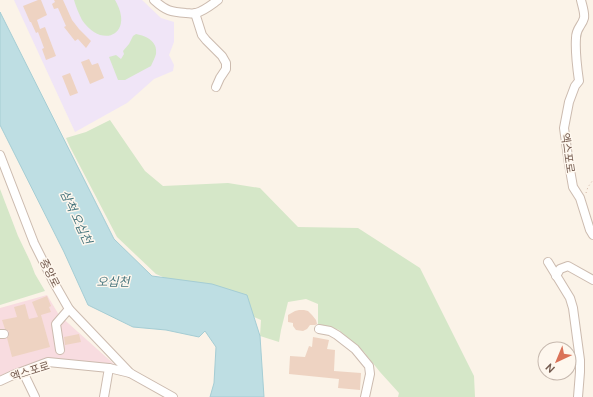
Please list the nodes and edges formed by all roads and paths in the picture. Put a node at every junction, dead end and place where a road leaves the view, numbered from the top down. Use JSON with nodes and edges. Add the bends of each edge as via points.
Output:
{"nodes":[{"id":1,"x":154,"y":0,"type":"edge"},
{"id":2,"x":218,"y":0,"type":"edge"},
{"id":3,"x":581,"y":0,"type":"edge"},
{"id":4,"x":195,"y":13,"type":"junction"},
{"id":5,"x":593,"y":18,"type":"edge"},
{"id":6,"x":584,"y":19,"type":"junction"},
{"id":7,"x":216,"y":87,"type":"dead end"},
{"id":8,"x":0,"y":155,"type":"edge"},
{"id":9,"x":593,"y":180,"type":"edge"},
{"id":10,"x":580,"y":200,"type":"junction"},
{"id":11,"x":593,"y":235,"type":"edge"},
{"id":12,"x":548,"y":262,"type":"dead end"},
{"id":13,"x":556,"y":276,"type":"junction"},
{"id":14,"x":593,"y":280,"type":"edge"},
{"id":15,"x":69,"y":308,"type":"junction"},
{"id":16,"x":319,"y":329,"type":"dead end"},
{"id":17,"x":60,"y":350,"type":"dead end"},
{"id":18,"x":109,"y":368,"type":"junction"},
{"id":19,"x":23,"y":372,"type":"junction"},
{"id":20,"x":130,"y":373,"type":"junction"},
{"id":21,"x":0,"y":381,"type":"edge"},
{"id":22,"x":170,"y":396,"type":"edge"},
{"id":23,"x":35,"y":397,"type":"edge"},
{"id":24,"x":104,"y":397,"type":"edge"},
{"id":25,"x":365,"y":397,"type":"edge"},
{"id":26,"x":578,"y":397,"type":"edge"}],
"edges":[{"from":1,"to":4,"type":"street","via":[[170,11]]},
{"from":2,"to":4,"type":"street"},
{"from":3,"to":6,"type":"street"},
{"from":4,"to":7,"type":"street","via":[[202,35],[226,63],[226,70]]},
{"from":5,"to":6,"type":"street"},
{"from":6,"to":10,"type":"street","name":"엑스포로","via":[[576,37],[579,81],[569,102],[564,128],[573,187]]},
{"from":8,"to":15,"type":"street","name":"중앙로","via":[[34,243]]},
{"from":9,"to":10,"type":"path"},
{"from":10,"to":11,"type":"street","name":"엑스포로"},
{"from":12,"to":13,"type":"street"},
{"from":13,"to":14,"type":"street","via":[[560,269],[568,266]]},
{"from":13,"to":26,"type":"street","via":[[570,298],[573,308],[580,360]]},
{"from":15,"to":17,"type":"street","via":[[56,324]]},
{"from":15,"to":20,"type":"street","name":"중앙로"},
{"from":16,"to":25,"type":"street","via":[[330,330],[337,335],[355,349],[369,366],[370,374]]},
{"from":18,"to":19,"type":"street","name":"엑스포로","via":[[48,362]]},
{"from":18,"to":20,"type":"street","name":"엑스포로"},
{"from":18,"to":24,"type":"street"},
{"from":19,"to":21,"type":"street","name":"엑스포로"},
{"from":19,"to":23,"type":"street"},
{"from":20,"to":22,"type":"street"}]}
